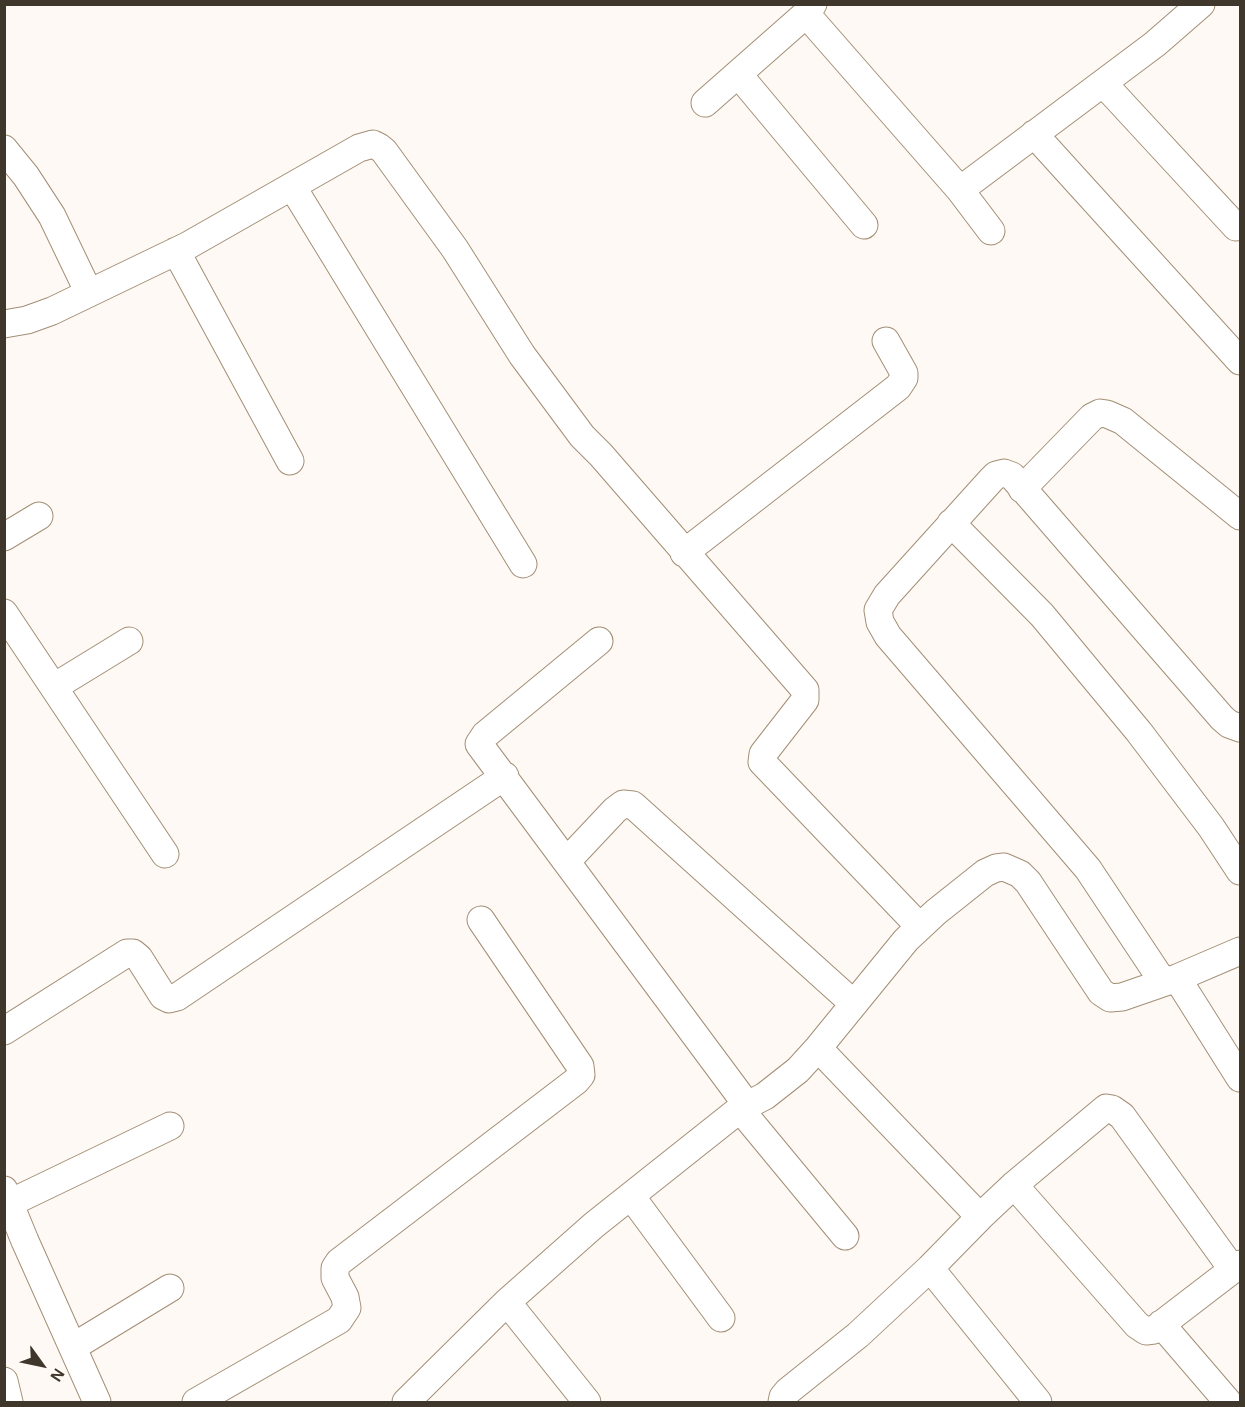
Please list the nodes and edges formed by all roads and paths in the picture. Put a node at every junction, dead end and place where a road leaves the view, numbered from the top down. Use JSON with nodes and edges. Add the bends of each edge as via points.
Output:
{"nodes":[{"id":1,"x":1202,"y":4,"type":"edge"},
{"id":2,"x":810,"y":9,"type":"edge"},
{"id":3,"x":738,"y":74,"type":"junction"},
{"id":4,"x":1102,"y":83,"type":"junction"},
{"id":5,"x":705,"y":103,"type":"dead end"},
{"id":6,"x":1034,"y":134,"type":"junction"},
{"id":7,"x":4,"y":149,"type":"edge"},
{"id":8,"x":292,"y":186,"type":"junction"},
{"id":9,"x":960,"y":190,"type":"junction"},
{"id":10,"x":864,"y":225,"type":"dead end"},
{"id":11,"x":1236,"y":227,"type":"dead end"},
{"id":12,"x":991,"y":231,"type":"dead end"},
{"id":13,"x":176,"y":251,"type":"junction"},
{"id":14,"x":89,"y":293,"type":"junction"},
{"id":15,"x":4,"y":324,"type":"edge"},
{"id":16,"x":886,"y":341,"type":"dead end"},
{"id":17,"x":1240,"y":361,"type":"edge"},
{"id":18,"x":290,"y":460,"type":"dead end"},
{"id":19,"x":1022,"y":489,"type":"junction"},
{"id":20,"x":39,"y":516,"type":"dead end"},
{"id":21,"x":1240,"y":516,"type":"edge"},
{"id":22,"x":951,"y":523,"type":"junction"},
{"id":23,"x":4,"y":537,"type":"edge"},
{"id":24,"x":684,"y":553,"type":"junction"},
{"id":25,"x":523,"y":564,"type":"dead end"},
{"id":26,"x":4,"y":613,"type":"edge"},
{"id":27,"x":129,"y":641,"type":"dead end"},
{"id":28,"x":599,"y":641,"type":"dead end"},
{"id":29,"x":54,"y":687,"type":"junction"},
{"id":30,"x":1240,"y":728,"type":"edge"},
{"id":31,"x":504,"y":776,"type":"junction"},
{"id":32,"x":165,"y":854,"type":"dead end"},
{"id":33,"x":567,"y":861,"type":"junction"},
{"id":34,"x":1240,"y":871,"type":"edge"},
{"id":35,"x":481,"y":920,"type":"dead end"},
{"id":36,"x":920,"y":927,"type":"junction"},
{"id":37,"x":1240,"y":951,"type":"edge"},
{"id":38,"x":1170,"y":980,"type":"junction"},
{"id":39,"x":854,"y":1004,"type":"junction"},
{"id":40,"x":4,"y":1031,"type":"edge"},
{"id":41,"x":818,"y":1048,"type":"junction"},
{"id":42,"x":1240,"y":1078,"type":"edge"},
{"id":43,"x":744,"y":1107,"type":"junction"},
{"id":44,"x":170,"y":1126,"type":"dead end"},
{"id":45,"x":1014,"y":1185,"type":"junction"},
{"id":46,"x":7,"y":1196,"type":"edge"},
{"id":47,"x":631,"y":1196,"type":"junction"},
{"id":48,"x":980,"y":1217,"type":"junction"},
{"id":49,"x":845,"y":1236,"type":"dead end"},
{"id":50,"x":14,"y":1242,"type":"edge"},
{"id":51,"x":1237,"y":1267,"type":"edge"},
{"id":52,"x":930,"y":1268,"type":"junction"},
{"id":53,"x":170,"y":1288,"type":"dead end"},
{"id":54,"x":507,"y":1302,"type":"junction"},
{"id":55,"x":721,"y":1318,"type":"dead end"},
{"id":56,"x":1161,"y":1324,"type":"junction"},
{"id":57,"x":72,"y":1347,"type":"junction"},
{"id":58,"x":4,"y":1382,"type":"edge"},
{"id":59,"x":9,"y":1402,"type":"edge"},
{"id":60,"x":97,"y":1402,"type":"edge"},
{"id":61,"x":196,"y":1402,"type":"edge"},
{"id":62,"x":406,"y":1402,"type":"edge"},
{"id":63,"x":587,"y":1402,"type":"edge"},
{"id":64,"x":782,"y":1402,"type":"edge"},
{"id":65,"x":1038,"y":1402,"type":"edge"},
{"id":66,"x":1228,"y":1402,"type":"edge"}],
"edges":[{"from":1,"to":4,"type":"street"},
{"from":2,"to":3,"type":"street"},
{"from":2,"to":9,"type":"street"},
{"from":3,"to":5,"type":"street"},
{"from":3,"to":10,"type":"street"},
{"from":4,"to":6,"type":"street"},
{"from":4,"to":11,"type":"street"},
{"from":6,"to":9,"type":"street"},
{"from":6,"to":17,"type":"street"},
{"from":7,"to":14,"type":"street","via":[[52,216]]},
{"from":8,"to":13,"type":"street"},
{"from":8,"to":24,"type":"street","via":[[367,145],[384,151],[456,249],[522,355],[582,436]]},
{"from":8,"to":25,"type":"street"},
{"from":9,"to":12,"type":"street"},
{"from":13,"to":14,"type":"street"},
{"from":13,"to":18,"type":"street"},
{"from":14,"to":15,"type":"street","via":[[52,311]]},
{"from":16,"to":24,"type":"street","via":[[904,373],[898,387]]},
{"from":19,"to":21,"type":"street","via":[[1100,413],[1123,421]]},
{"from":19,"to":22,"type":"street","via":[[1009,474],[996,475]]},
{"from":19,"to":30,"type":"street","via":[[1222,718]]},
{"from":20,"to":23,"type":"street"},
{"from":22,"to":34,"type":"street","via":[[1057,633],[1139,732]]},
{"from":22,"to":38,"type":"street","via":[[880,603],[880,622],[1088,869]]},
{"from":24,"to":36,"type":"street","via":[[806,693],[802,705],[763,754],[762,762]]},
{"from":26,"to":29,"type":"street"},
{"from":27,"to":29,"type":"street"},
{"from":28,"to":31,"type":"street","via":[[481,739],[479,744]]},
{"from":29,"to":32,"type":"street"},
{"from":31,"to":33,"type":"street"},
{"from":31,"to":40,"type":"street","via":[[177,997],[164,996],[139,958],[127,954]]},
{"from":33,"to":39,"type":"street","via":[[615,810],[623,804],[633,805]]},
{"from":33,"to":43,"type":"street"},
{"from":35,"to":61,"type":"street","via":[[580,1066],[581,1075],[339,1262],[335,1278],[347,1308],[339,1320]]},
{"from":36,"to":38,"type":"street","via":[[985,873],[1004,867],[1028,882],[1101,993],[1122,998]]},
{"from":36,"to":39,"type":"street"},
{"from":37,"to":38,"type":"street"},
{"from":38,"to":42,"type":"street"},
{"from":39,"to":41,"type":"street"},
{"from":41,"to":43,"type":"street","via":[[783,1083]]},
{"from":41,"to":48,"type":"street"},
{"from":43,"to":47,"type":"street"},
{"from":43,"to":49,"type":"street"},
{"from":44,"to":46,"type":"street"},
{"from":45,"to":48,"type":"street"},
{"from":45,"to":51,"type":"street","via":[[1101,1111],[1112,1109],[1122,1116]]},
{"from":45,"to":56,"type":"street","via":[[1137,1325],[1149,1332]]},
{"from":46,"to":50,"type":"street"},
{"from":47,"to":54,"type":"street"},
{"from":47,"to":55,"type":"street"},
{"from":48,"to":52,"type":"street"},
{"from":50,"to":57,"type":"street"},
{"from":51,"to":56,"type":"street"},
{"from":52,"to":64,"type":"street","via":[[858,1335],[788,1391]]},
{"from":52,"to":65,"type":"street"},
{"from":53,"to":57,"type":"street"},
{"from":54,"to":62,"type":"street"},
{"from":54,"to":63,"type":"street"},
{"from":56,"to":66,"type":"street"},
{"from":57,"to":60,"type":"street"},
{"from":58,"to":59,"type":"street"}]}
